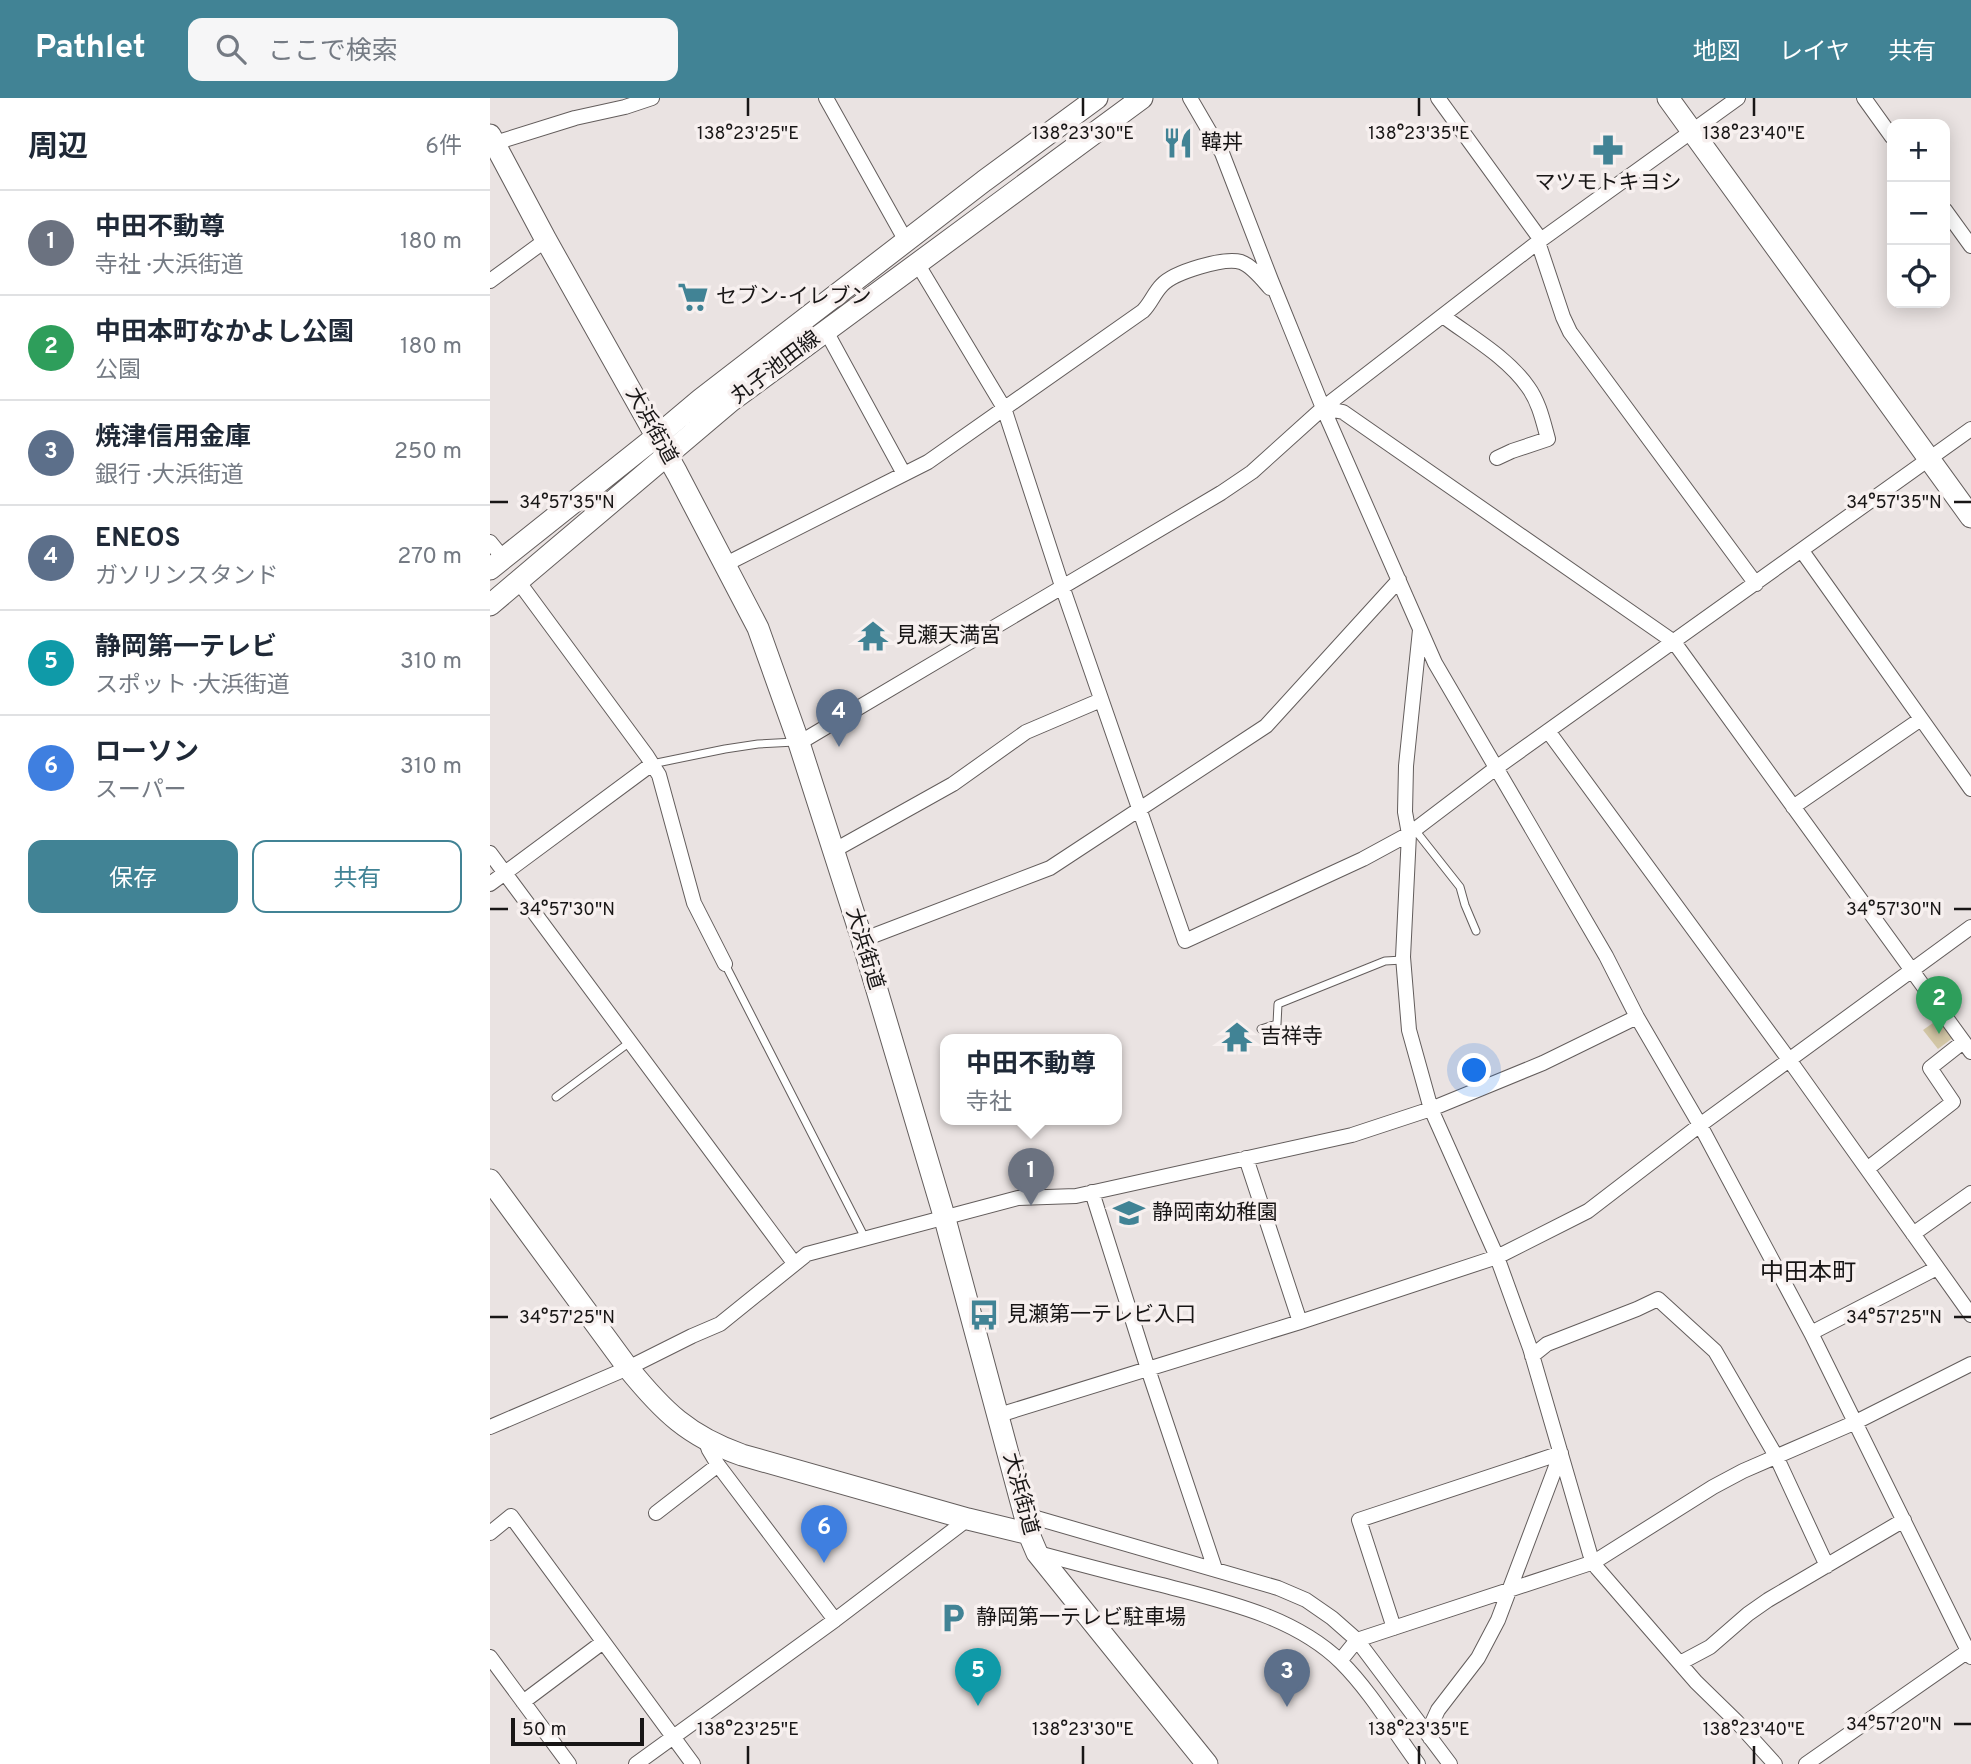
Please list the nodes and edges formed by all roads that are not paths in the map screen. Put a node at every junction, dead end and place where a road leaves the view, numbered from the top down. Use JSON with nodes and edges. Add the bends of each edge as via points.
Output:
{"nodes":[{"id":1,"x":652,"y":98,"type":"edge"},
{"id":2,"x":826,"y":98,"type":"edge"},
{"id":3,"x":1097,"y":98,"type":"edge"},
{"id":4,"x":1142,"y":98,"type":"edge"},
{"id":5,"x":1190,"y":98,"type":"edge"},
{"id":6,"x":1438,"y":98,"type":"edge"},
{"id":7,"x":1668,"y":98,"type":"edge"},
{"id":8,"x":1738,"y":98,"type":"edge"},
{"id":9,"x":1864,"y":98,"type":"edge"},
{"id":10,"x":620,"y":103,"type":"edge"},
{"id":11,"x":1887,"y":130,"type":"edge"},
{"id":12,"x":1691,"y":131,"type":"junction"},
{"id":13,"x":492,"y":139,"type":"edge"},
{"id":14,"x":1950,"y":217,"type":"edge"},
{"id":15,"x":547,"y":240,"type":"junction"},
{"id":16,"x":906,"y":241,"type":"junction"},
{"id":17,"x":1540,"y":241,"type":"junction"},
{"id":18,"x":1971,"y":246,"type":"edge"},
{"id":19,"x":917,"y":263,"type":"junction"},
{"id":20,"x":490,"y":281,"type":"edge"},
{"id":21,"x":1278,"y":297,"type":"junction"},
{"id":22,"x":1443,"y":316,"type":"junction"},
{"id":23,"x":826,"y":331,"type":"junction"},
{"id":24,"x":1004,"y":408,"type":"junction"},
{"id":25,"x":1323,"y":408,"type":"junction"},
{"id":26,"x":1971,"y":429,"type":"edge"},
{"id":27,"x":662,"y":445,"type":"junction"},
{"id":28,"x":1497,"y":458,"type":"dead end"},
{"id":29,"x":1930,"y":459,"type":"junction"},
{"id":30,"x":904,"y":474,"type":"junction"},
{"id":31,"x":1971,"y":517,"type":"edge"},
{"id":32,"x":1802,"y":551,"type":"junction"},
{"id":33,"x":494,"y":556,"type":"edge"},
{"id":34,"x":726,"y":564,"type":"junction"},
{"id":35,"x":1399,"y":580,"type":"junction"},
{"id":36,"x":518,"y":581,"type":"junction"},
{"id":37,"x":1756,"y":584,"type":"junction"},
{"id":38,"x":1062,"y":586,"type":"junction"},
{"id":39,"x":490,"y":605,"type":"edge"},
{"id":40,"x":1420,"y":628,"type":"junction"},
{"id":41,"x":1674,"y":642,"type":"junction"},
{"id":42,"x":1101,"y":700,"type":"junction"},
{"id":43,"x":1922,"y":719,"type":"junction"},
{"id":44,"x":1548,"y":731,"type":"junction"},
{"id":45,"x":799,"y":743,"type":"junction"},
{"id":46,"x":652,"y":764,"type":"junction"},
{"id":47,"x":1496,"y":768,"type":"junction"},
{"id":48,"x":1971,"y":789,"type":"edge"},
{"id":49,"x":1793,"y":807,"type":"junction"},
{"id":50,"x":1139,"y":809,"type":"junction"},
{"id":51,"x":1412,"y":832,"type":"junction"},
{"id":52,"x":833,"y":851,"type":"junction"},
{"id":53,"x":490,"y":853,"type":"edge"},
{"id":54,"x":505,"y":873,"type":"junction"},
{"id":55,"x":490,"y":884,"type":"edge"},
{"id":56,"x":1971,"y":927,"type":"edge"},
{"id":57,"x":1476,"y":931,"type":"dead end"},
{"id":58,"x":862,"y":940,"type":"junction"},
{"id":59,"x":1403,"y":960,"type":"junction"},
{"id":60,"x":725,"y":964,"type":"joint"},
{"id":61,"x":1911,"y":970,"type":"junction"},
{"id":62,"x":1637,"y":1017,"type":"junction"},
{"id":63,"x":1261,"y":1029,"type":"dead end"},
{"id":64,"x":630,"y":1042,"type":"junction"},
{"id":65,"x":1967,"y":1047,"type":"edge"},
{"id":66,"x":1790,"y":1061,"type":"junction"},
{"id":67,"x":556,"y":1097,"type":"dead end"},
{"id":68,"x":1431,"y":1109,"type":"junction"},
{"id":69,"x":1700,"y":1125,"type":"junction"},
{"id":70,"x":1246,"y":1158,"type":"junction"},
{"id":71,"x":1867,"y":1169,"type":"junction"},
{"id":72,"x":490,"y":1180,"type":"edge"},
{"id":73,"x":1092,"y":1192,"type":"junction"},
{"id":74,"x":1971,"y":1193,"type":"edge"},
{"id":75,"x":945,"y":1219,"type":"junction"},
{"id":76,"x":1913,"y":1234,"type":"junction"},
{"id":77,"x":865,"y":1238,"type":"junction"},
{"id":78,"x":1497,"y":1257,"type":"junction"},
{"id":79,"x":793,"y":1263,"type":"junction"},
{"id":80,"x":1937,"y":1268,"type":"junction"},
{"id":81,"x":1971,"y":1315,"type":"edge"},
{"id":82,"x":1300,"y":1322,"type":"junction"},
{"id":83,"x":1811,"y":1333,"type":"junction"},
{"id":84,"x":1532,"y":1356,"type":"junction"},
{"id":85,"x":1971,"y":1364,"type":"edge"},
{"id":86,"x":628,"y":1368,"type":"junction"},
{"id":87,"x":1148,"y":1369,"type":"junction"},
{"id":88,"x":999,"y":1415,"type":"junction"},
{"id":89,"x":1856,"y":1422,"type":"junction"},
{"id":90,"x":490,"y":1427,"type":"edge"},
{"id":91,"x":705,"y":1439,"type":"junction"},
{"id":92,"x":1561,"y":1453,"type":"junction"},
{"id":93,"x":1776,"y":1457,"type":"junction"},
{"id":94,"x":718,"y":1465,"type":"junction"},
{"id":95,"x":656,"y":1513,"type":"dead end"},
{"id":96,"x":968,"y":1519,"type":"junction"},
{"id":97,"x":1904,"y":1520,"type":"junction"},
{"id":98,"x":490,"y":1533,"type":"edge"},
{"id":99,"x":1031,"y":1534,"type":"junction"},
{"id":100,"x":1594,"y":1562,"type":"junction"},
{"id":101,"x":1827,"y":1566,"type":"junction"},
{"id":102,"x":1215,"y":1569,"type":"junction"},
{"id":103,"x":1510,"y":1590,"type":"junction"},
{"id":104,"x":835,"y":1619,"type":"junction"},
{"id":105,"x":1394,"y":1628,"type":"junction"},
{"id":106,"x":1357,"y":1640,"type":"junction"},
{"id":107,"x":603,"y":1642,"type":"junction"},
{"id":108,"x":1969,"y":1654,"type":"edge"},
{"id":109,"x":490,"y":1657,"type":"edge"},
{"id":110,"x":1340,"y":1661,"type":"junction"},
{"id":111,"x":1680,"y":1663,"type":"junction"},
{"id":112,"x":523,"y":1702,"type":"junction"},
{"id":113,"x":674,"y":1737,"type":"junction"},
{"id":114,"x":1430,"y":1738,"type":"junction"},
{"id":115,"x":1414,"y":1762,"type":"edge"},
{"id":116,"x":569,"y":1764,"type":"edge"},
{"id":117,"x":636,"y":1764,"type":"edge"},
{"id":118,"x":693,"y":1764,"type":"edge"},
{"id":119,"x":1207,"y":1764,"type":"edge"},
{"id":120,"x":1450,"y":1764,"type":"edge"},
{"id":121,"x":1775,"y":1764,"type":"edge"},
{"id":122,"x":1806,"y":1764,"type":"edge"}],
"edges":[{"from":1,"to":10,"type":"street"},
{"from":2,"to":16,"type":"street"},
{"from":3,"to":16,"type":"street","name":"丸子池田線"},
{"from":4,"to":19,"type":"street","name":"丸子池田線"},
{"from":5,"to":21,"type":"street","via":[[1222,153]]},
{"from":6,"to":17,"type":"street"},
{"from":7,"to":12,"type":"street"},
{"from":8,"to":12,"type":"street"},
{"from":9,"to":11,"type":"street"},
{"from":10,"to":13,"type":"street"},
{"from":12,"to":17,"type":"street"},
{"from":12,"to":29,"type":"street"},
{"from":13,"to":15,"type":"street","name":"大浜街道"},
{"from":14,"to":18,"type":"street"},
{"from":15,"to":20,"type":"street"},
{"from":15,"to":27,"type":"street","name":"大浜街道"},
{"from":16,"to":27,"type":"street","name":"丸子池田線","via":[[701,399]]},
{"from":17,"to":22,"type":"street"},
{"from":17,"to":37,"type":"street","via":[[1570,332]]},
{"from":19,"to":23,"type":"street","name":"丸子池田線"},
{"from":19,"to":24,"type":"street"},
{"from":21,"to":24,"type":"street","via":[[1241,262],[1226,261],[1176,275],[1162,284],[1143,311]]},
{"from":21,"to":25,"type":"street"},
{"from":22,"to":25,"type":"street"},
{"from":22,"to":28,"type":"street","via":[[1505,362],[1529,387],[1538,405],[1548,439]]},
{"from":23,"to":27,"type":"street","name":"丸子池田線"},
{"from":23,"to":30,"type":"street"},
{"from":24,"to":30,"type":"street","via":[[928,463]]},
{"from":24,"to":38,"type":"street"},
{"from":25,"to":35,"type":"street"},
{"from":25,"to":38,"type":"street","via":[[1252,472]]},
{"from":25,"to":41,"type":"street","via":[[1343,412]]},
{"from":26,"to":29,"type":"street"},
{"from":27,"to":33,"type":"street","name":"丸子池田線"},
{"from":27,"to":34,"type":"street","name":"大浜街道"},
{"from":27,"to":36,"type":"street","name":"丸子池田線"},
{"from":29,"to":31,"type":"street"},
{"from":29,"to":32,"type":"street"},
{"from":30,"to":34,"type":"street"},
{"from":32,"to":37,"type":"street"},
{"from":32,"to":43,"type":"street"},
{"from":34,"to":45,"type":"street","name":"大浜街道","via":[[758,628]]},
{"from":35,"to":40,"type":"street"},
{"from":35,"to":50,"type":"street","via":[[1266,726]]},
{"from":36,"to":39,"type":"street","name":"丸子池田線"},
{"from":36,"to":46,"type":"street"},
{"from":37,"to":41,"type":"street"},
{"from":38,"to":42,"type":"street"},
{"from":38,"to":45,"type":"street"},
{"from":40,"to":47,"type":"street","via":[[1435,663]]},
{"from":40,"to":51,"type":"street","via":[[1406,766],[1405,812]]},
{"from":41,"to":44,"type":"street"},
{"from":41,"to":49,"type":"street"},
{"from":42,"to":50,"type":"street"},
{"from":42,"to":52,"type":"street","via":[[1026,732],[953,784]]},
{"from":43,"to":48,"type":"street"},
{"from":43,"to":49,"type":"street"},
{"from":44,"to":47,"type":"street"},
{"from":44,"to":66,"type":"street"},
{"from":45,"to":46,"type":"lane","via":[[747,746]]},
{"from":45,"to":52,"type":"street","name":"大浜街道"},
{"from":46,"to":54,"type":"street"},
{"from":46,"to":60,"type":"street","via":[[659,775],[694,903]]},
{"from":47,"to":51,"type":"street"},
{"from":47,"to":62,"type":"street"},
{"from":49,"to":61,"type":"street"},
{"from":50,"to":51,"type":"street","via":[[1185,941]]},
{"from":50,"to":58,"type":"street","via":[[1050,868]]},
{"from":51,"to":57,"type":"lane","via":[[1460,887]]},
{"from":51,"to":59,"type":"street"},
{"from":52,"to":58,"type":"street","name":"大浜街道"},
{"from":53,"to":54,"type":"street"},
{"from":54,"to":55,"type":"street"},
{"from":54,"to":64,"type":"street"},
{"from":56,"to":61,"type":"street"},
{"from":58,"to":75,"type":"street","name":"大浜街道"},
{"from":59,"to":63,"type":"lane","via":[[1385,961],[1278,1004],[1278,1024]]},
{"from":59,"to":68,"type":"street","via":[[1409,1030]]},
{"from":60,"to":77,"type":"lane"},
{"from":61,"to":65,"type":"street"},
{"from":61,"to":66,"type":"street"},
{"from":62,"to":68,"type":"street","via":[[1543,1063]]},
{"from":62,"to":69,"type":"street"},
{"from":64,"to":67,"type":"lane"},
{"from":64,"to":79,"type":"street"},
{"from":65,"to":71,"type":"street","via":[[1930,1068],[1953,1102]]},
{"from":66,"to":69,"type":"street"},
{"from":66,"to":71,"type":"street"},
{"from":68,"to":70,"type":"street","via":[[1352,1135]]},
{"from":68,"to":78,"type":"street"},
{"from":69,"to":78,"type":"street","via":[[1588,1211]]},
{"from":69,"to":83,"type":"street"},
{"from":70,"to":73,"type":"street"},
{"from":70,"to":82,"type":"street"},
{"from":71,"to":76,"type":"street"},
{"from":72,"to":86,"type":"street"},
{"from":73,"to":75,"type":"street","via":[[1018,1198]]},
{"from":73,"to":87,"type":"street"},
{"from":74,"to":76,"type":"street"},
{"from":75,"to":77,"type":"street"},
{"from":75,"to":88,"type":"street","name":"大浜街道"},
{"from":76,"to":80,"type":"street"},
{"from":77,"to":79,"type":"street","via":[[807,1254]]},
{"from":78,"to":82,"type":"street"},
{"from":78,"to":84,"type":"street"},
{"from":79,"to":86,"type":"street","via":[[720,1324]]},
{"from":80,"to":81,"type":"street"},
{"from":80,"to":83,"type":"street"},
{"from":82,"to":87,"type":"street"},
{"from":83,"to":89,"type":"street"},
{"from":84,"to":92,"type":"street"},
{"from":84,"to":93,"type":"street","via":[[1547,1344],[1658,1299],[1715,1352]]},
{"from":85,"to":89,"type":"street"},
{"from":86,"to":90,"type":"street"},
{"from":86,"to":91,"type":"street","via":[[665,1411]]},
{"from":87,"to":88,"type":"street"},
{"from":87,"to":102,"type":"street"},
{"from":88,"to":99,"type":"street","name":"大浜街道"},
{"from":89,"to":93,"type":"street"},
{"from":89,"to":97,"type":"street"},
{"from":91,"to":94,"type":"street"},
{"from":91,"to":96,"type":"street","via":[[760,1461]]},
{"from":92,"to":100,"type":"street"},
{"from":92,"to":103,"type":"street"},
{"from":92,"to":105,"type":"street","via":[[1359,1520]]},
{"from":93,"to":100,"type":"street","via":[[1713,1487]]},
{"from":93,"to":101,"type":"street"},
{"from":94,"to":95,"type":"street"},
{"from":94,"to":104,"type":"street"},
{"from":96,"to":99,"type":"street"},
{"from":96,"to":104,"type":"street"},
{"from":97,"to":101,"type":"street"},
{"from":97,"to":108,"type":"street"},
{"from":98,"to":107,"type":"street","via":[[511,1516]]},
{"from":99,"to":102,"type":"street"},
{"from":99,"to":110,"type":"street","via":[[1263,1615],[1309,1637]]},
{"from":99,"to":119,"type":"street","name":"大浜街道"},
{"from":100,"to":103,"type":"street"},
{"from":100,"to":111,"type":"street"},
{"from":101,"to":111,"type":"street"},
{"from":102,"to":106,"type":"street","via":[[1306,1601]]},
{"from":103,"to":105,"type":"street"},
{"from":103,"to":114,"type":"street","via":[[1478,1658],[1438,1710]]},
{"from":104,"to":113,"type":"street"},
{"from":105,"to":106,"type":"street"},
{"from":106,"to":110,"type":"street"},
{"from":106,"to":114,"type":"street"},
{"from":107,"to":112,"type":"street"},
{"from":107,"to":113,"type":"street"},
{"from":108,"to":122,"type":"street"},
{"from":109,"to":112,"type":"street"},
{"from":110,"to":115,"type":"street","via":[[1365,1689]]},
{"from":111,"to":121,"type":"street"},
{"from":112,"to":116,"type":"street"},
{"from":113,"to":117,"type":"street"},
{"from":113,"to":118,"type":"street"},
{"from":114,"to":120,"type":"street"}]}
